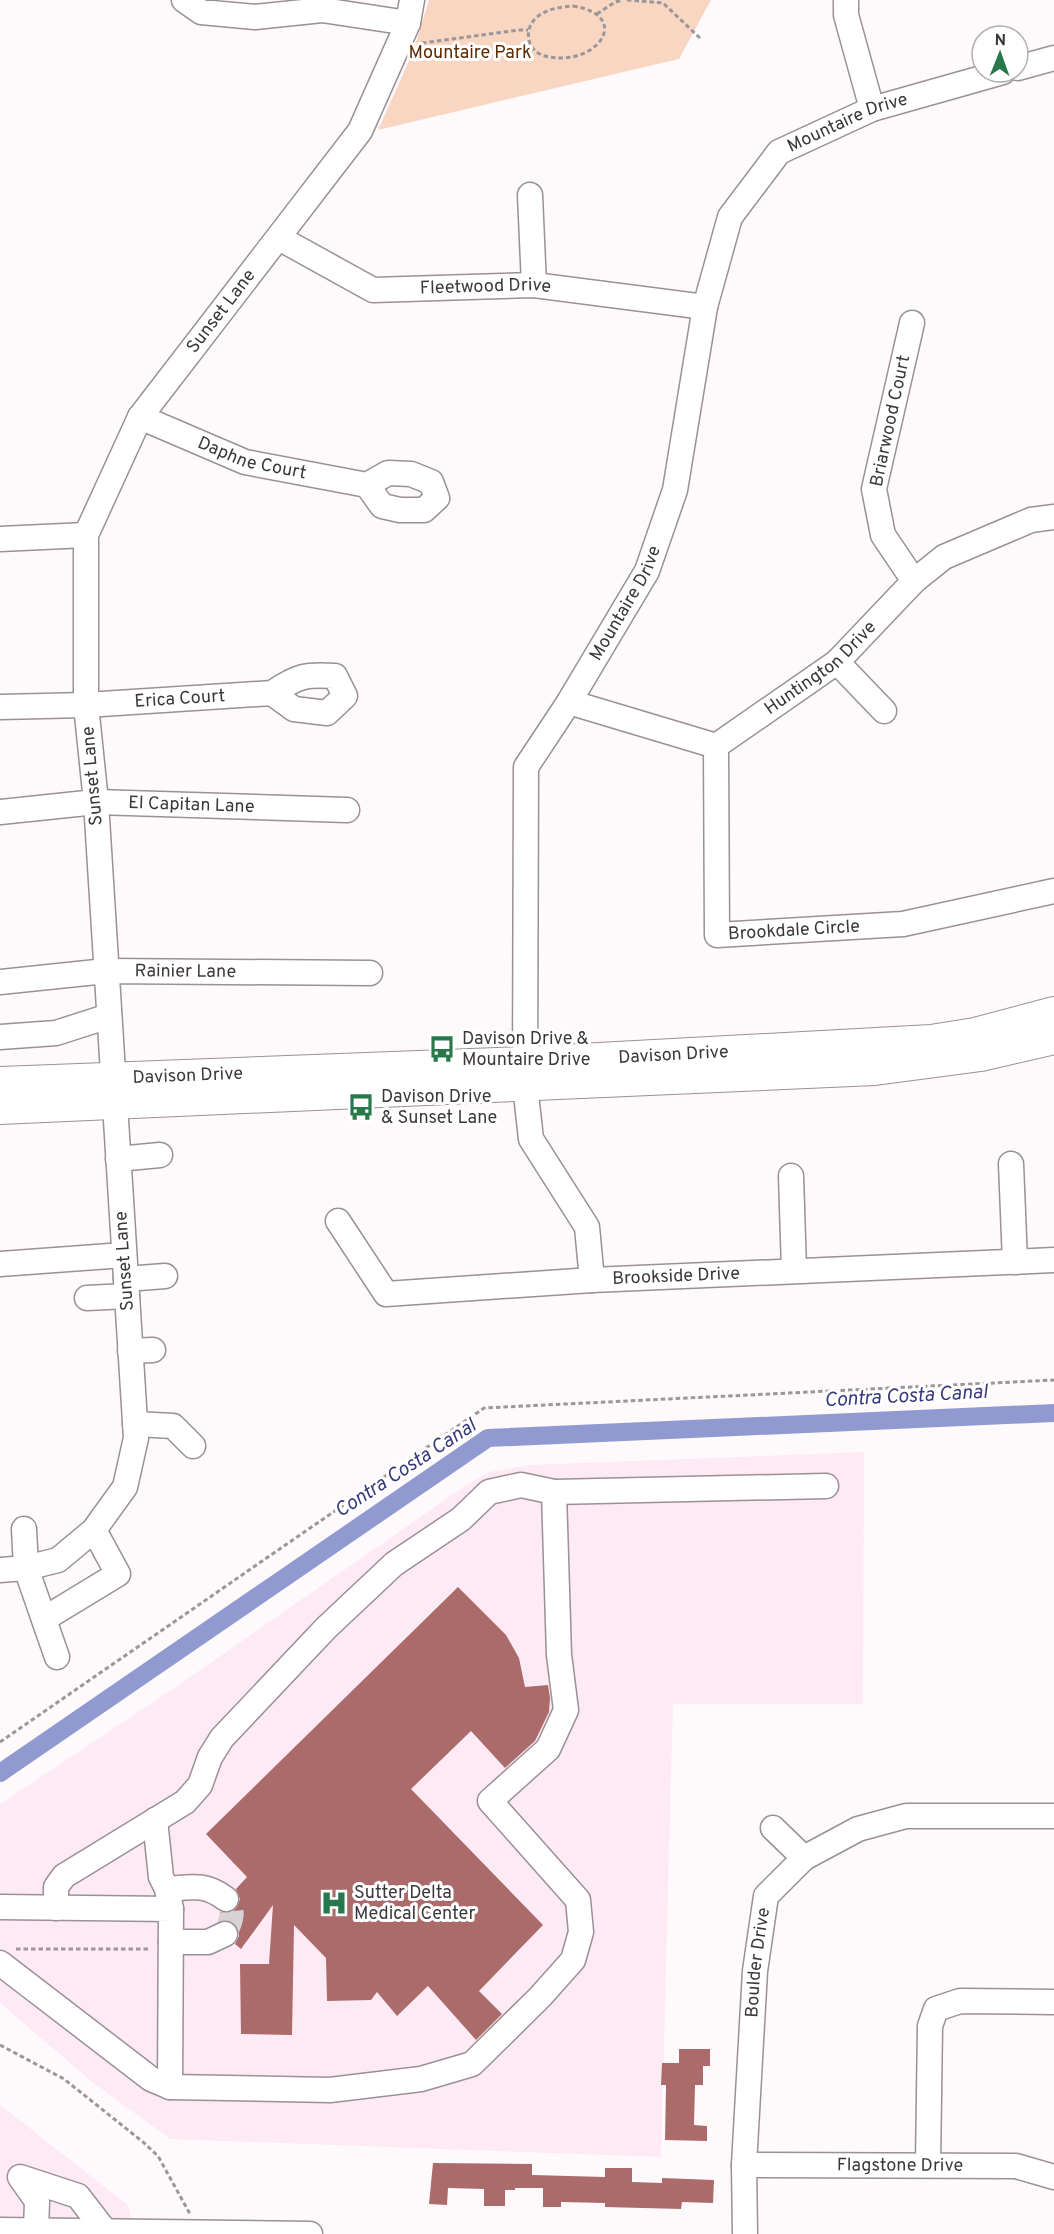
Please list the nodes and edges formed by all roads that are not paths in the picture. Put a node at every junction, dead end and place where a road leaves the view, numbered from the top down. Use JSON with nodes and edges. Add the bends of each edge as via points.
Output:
{"nodes":[{"id":1,"x":184,"y":0,"type":"edge"},
{"id":2,"x":846,"y":0,"type":"edge"},
{"id":3,"x":406,"y":22,"type":"edge"},
{"id":4,"x":1054,"y":58,"type":"edge"},
{"id":5,"x":1030,"y":65,"type":"edge"},
{"id":6,"x":970,"y":81,"type":"edge"},
{"id":7,"x":872,"y":109,"type":"junction"},
{"id":8,"x":530,"y":195,"type":"dead end"},
{"id":9,"x":279,"y":238,"type":"junction"},
{"id":10,"x":534,"y":285,"type":"junction"},
{"id":11,"x":705,"y":307,"type":"junction"},
{"id":12,"x":912,"y":323,"type":"dead end"},
{"id":13,"x":140,"y":417,"type":"junction"},
{"id":14,"x":367,"y":485,"type":"dead end"},
{"id":15,"x":1054,"y":517,"type":"edge"},
{"id":16,"x":86,"y":535,"type":"junction"},
{"id":17,"x":0,"y":538,"type":"edge"},
{"id":18,"x":914,"y":582,"type":"junction"},
{"id":19,"x":837,"y":662,"type":"junction"},
{"id":20,"x":272,"y":693,"type":"dead end"},
{"id":21,"x":569,"y":702,"type":"junction"},
{"id":22,"x":86,"y":705,"type":"junction"},
{"id":23,"x":0,"y":707,"type":"edge"},
{"id":24,"x":884,"y":711,"type":"dead end"},
{"id":25,"x":716,"y":746,"type":"junction"},
{"id":26,"x":96,"y":802,"type":"junction"},
{"id":27,"x":347,"y":810,"type":"dead end"},
{"id":28,"x":0,"y":812,"type":"edge"},
{"id":29,"x":1054,"y":891,"type":"edge"},
{"id":30,"x":106,"y":971,"type":"junction"},
{"id":31,"x":370,"y":973,"type":"dead end"},
{"id":32,"x":0,"y":982,"type":"edge"},
{"id":33,"x":1054,"y":1013,"type":"edge"},
{"id":34,"x":109,"y":1016,"type":"junction"},
{"id":35,"x":0,"y":1037,"type":"edge"},
{"id":36,"x":1054,"y":1038,"type":"edge"},
{"id":37,"x":525,"y":1074,"type":"junction"},
{"id":38,"x":0,"y":1083,"type":"edge"},
{"id":39,"x":114,"y":1091,"type":"junction"},
{"id":40,"x":0,"y":1108,"type":"edge"},
{"id":41,"x":160,"y":1155,"type":"dead end"},
{"id":42,"x":118,"y":1159,"type":"junction"},
{"id":43,"x":1011,"y":1164,"type":"dead end"},
{"id":44,"x":791,"y":1176,"type":"dead end"},
{"id":45,"x":338,"y":1221,"type":"dead end"},
{"id":46,"x":1054,"y":1260,"type":"edge"},
{"id":47,"x":1015,"y":1262,"type":"junction"},
{"id":48,"x":4,"y":1264,"type":"edge"},
{"id":49,"x":794,"y":1270,"type":"junction"},
{"id":50,"x":165,"y":1276,"type":"dead end"},
{"id":51,"x":126,"y":1277,"type":"junction"},
{"id":52,"x":592,"y":1280,"type":"junction"},
{"id":53,"x":87,"y":1298,"type":"dead end"},
{"id":54,"x":135,"y":1424,"type":"junction"},
{"id":55,"x":193,"y":1446,"type":"dead end"},
{"id":56,"x":826,"y":1486,"type":"dead end"},
{"id":57,"x":554,"y":1492,"type":"junction"},
{"id":58,"x":24,"y":1529,"type":"dead end"},
{"id":59,"x":94,"y":1530,"type":"junction"},
{"id":60,"x":26,"y":1568,"type":"junction"},
{"id":61,"x":0,"y":1570,"type":"edge"},
{"id":62,"x":44,"y":1619,"type":"junction"},
{"id":63,"x":57,"y":1657,"type":"dead end"},
{"id":64,"x":1054,"y":1815,"type":"edge"},
{"id":65,"x":155,"y":1820,"type":"junction"},
{"id":66,"x":773,"y":1828,"type":"dead end"},
{"id":67,"x":804,"y":1858,"type":"junction"},
{"id":68,"x":169,"y":1899,"type":"junction"},
{"id":69,"x":226,"y":1899,"type":"dead end"},
{"id":70,"x":0,"y":1907,"type":"edge"},
{"id":71,"x":56,"y":1908,"type":"junction"},
{"id":72,"x":225,"y":1934,"type":"dead end"},
{"id":73,"x":171,"y":1948,"type":"junction"},
{"id":74,"x":6,"y":1956,"type":"edge"},
{"id":75,"x":1054,"y":2002,"type":"edge"},
{"id":76,"x":170,"y":2087,"type":"junction"},
{"id":77,"x":744,"y":2165,"type":"junction"},
{"id":78,"x":928,"y":2165,"type":"junction"},
{"id":79,"x":1054,"y":2177,"type":"edge"},
{"id":80,"x":0,"y":2230,"type":"edge"},
{"id":81,"x":36,"y":2230,"type":"junction"},
{"id":82,"x":105,"y":2231,"type":"junction"},
{"id":83,"x":209,"y":2233,"type":"edge"},
{"id":84,"x":310,"y":2234,"type":"edge"},
{"id":85,"x":745,"y":2234,"type":"edge"}],
"edges":[{"from":1,"to":3,"type":"street","via":[[201,12],[255,17],[322,10]]},
{"from":2,"to":7,"type":"street","via":[[846,15]]},
{"from":3,"to":9,"type":"street","name":"Sunset Lane","via":[[360,131]]},
{"from":4,"to":5,"type":"street"},
{"from":6,"to":7,"type":"street","name":"Mountaire Drive"},
{"from":7,"to":11,"type":"street","name":"Mountaire Drive","via":[[779,152],[730,217]]},
{"from":8,"to":10,"type":"street"},
{"from":9,"to":10,"type":"street","name":"Fleetwood Drive","via":[[373,290]]},
{"from":9,"to":13,"type":"street","name":"Sunset Lane"},
{"from":10,"to":11,"type":"street","name":"Fleetwood Drive"},
{"from":11,"to":21,"type":"street","name":"Mountaire Drive","via":[[672,500],[647,571]]},
{"from":12,"to":18,"type":"street","name":"Briarwood Court","via":[[874,489],[883,535]]},
{"from":13,"to":14,"type":"street","name":"Daphne Court","via":[[245,462]]},
{"from":13,"to":16,"type":"street","name":"Sunset Lane"},
{"from":15,"to":18,"type":"street","name":"Huntington Drive","via":[[1031,520],[944,557]]},
{"from":16,"to":17,"type":"street"},
{"from":16,"to":22,"type":"street","name":"Sunset Lane"},
{"from":18,"to":19,"type":"street","name":"Huntington Drive"},
{"from":19,"to":24,"type":"street"},
{"from":19,"to":25,"type":"street","name":"Huntington Drive"},
{"from":20,"to":22,"type":"street","name":"Erica Court"},
{"from":21,"to":25,"type":"street"},
{"from":21,"to":37,"type":"street","name":"Mountaire Drive","via":[[526,768]]},
{"from":22,"to":23,"type":"street","name":"Erica Court"},
{"from":22,"to":26,"type":"street","name":"Sunset Lane"},
{"from":25,"to":29,"type":"street","name":"Brookdale Circle","via":[[717,935],[903,924]]},
{"from":26,"to":27,"type":"street","name":"El Capitan Lane"},
{"from":26,"to":28,"type":"street","name":"El Capitan Lane"},
{"from":26,"to":30,"type":"street","name":"Sunset Lane"},
{"from":30,"to":31,"type":"street","name":"Rainier Lane"},
{"from":30,"to":32,"type":"street","name":"Rainier Lane"},
{"from":30,"to":34,"type":"street","name":"Sunset Lane"},
{"from":33,"to":37,"type":"main road","name":"Davison Drive","via":[[931,1041]]},
{"from":34,"to":35,"type":"street","via":[[56,1033]]},
{"from":34,"to":39,"type":"street","name":"Sunset Lane"},
{"from":36,"to":37,"type":"main road","name":"Davison Drive","via":[[981,1055],[875,1069]]},
{"from":37,"to":39,"type":"main road","name":"Davison Drive"},
{"from":37,"to":52,"type":"street","name":"Mountaire Drive","via":[[531,1139],[587,1227]]},
{"from":38,"to":39,"type":"main road","name":"Davison Drive"},
{"from":39,"to":40,"type":"main road","name":"Davison Drive"},
{"from":39,"to":42,"type":"street","name":"Sunset Lane"},
{"from":41,"to":42,"type":"street"},
{"from":42,"to":51,"type":"street","name":"Sunset Lane"},
{"from":43,"to":47,"type":"street"},
{"from":44,"to":49,"type":"street"},
{"from":45,"to":52,"type":"street","name":"Brookside Drive","via":[[386,1294]]},
{"from":46,"to":47,"type":"street","name":"Brookside Drive"},
{"from":47,"to":49,"type":"street","name":"Brookside Drive"},
{"from":48,"to":51,"type":"street"},
{"from":49,"to":52,"type":"street","name":"Brookside Drive"},
{"from":50,"to":51,"type":"street"},
{"from":51,"to":53,"type":"street"},
{"from":51,"to":54,"type":"street","name":"Sunset Lane","via":[[142,1350]]},
{"from":54,"to":55,"type":"street","via":[[173,1426]]},
{"from":54,"to":59,"type":"street","name":"Sunset Lane","via":[[136,1438],[125,1487]]},
{"from":56,"to":57,"type":"street"},
{"from":57,"to":65,"type":"street","via":[[521,1485],[489,1492],[461,1519],[394,1563],[222,1738],[200,1785],[185,1802]]},
{"from":57,"to":76,"type":"street","via":[[559,1655],[566,1710],[548,1749],[490,1801],[578,1900],[581,1932],[573,1960],[472,2064],[421,2079],[330,2090]]},
{"from":58,"to":60,"type":"street"},
{"from":59,"to":60,"type":"street","name":"Sunset Lane","via":[[58,1560]]},
{"from":59,"to":62,"type":"street","via":[[118,1574]]},
{"from":60,"to":61,"type":"street","name":"Sunset Lane"},
{"from":60,"to":62,"type":"street"},
{"from":62,"to":63,"type":"street"},
{"from":64,"to":67,"type":"street","name":"Boulder Drive","via":[[906,1816],[858,1829]]},
{"from":65,"to":68,"type":"street","via":[[161,1877]]},
{"from":65,"to":71,"type":"street","via":[[64,1876],[56,1887]]},
{"from":66,"to":67,"type":"street"},
{"from":67,"to":77,"type":"street","name":"Boulder Drive","via":[[766,1896],[755,1971]]},
{"from":68,"to":69,"type":"street","via":[[193,1887],[213,1889]]},
{"from":68,"to":71,"type":"street"},
{"from":68,"to":73,"type":"street"},
{"from":70,"to":71,"type":"street"},
{"from":72,"to":73,"type":"street","via":[[208,1942]]},
{"from":73,"to":76,"type":"street"},
{"from":74,"to":76,"type":"street","via":[[151,2079]]},
{"from":75,"to":78,"type":"street","via":[[960,2001],[936,2009],[930,2026]]},
{"from":77,"to":78,"type":"street","name":"Flagstone Drive"},
{"from":77,"to":85,"type":"street","name":"Boulder Drive"},
{"from":78,"to":79,"type":"street","name":"Flagstone Drive","via":[[1016,2166]]},
{"from":80,"to":81,"type":"street"},
{"from":81,"to":82,"type":"street"},
{"from":81,"to":82,"type":"street","via":[[37,2201],[20,2177],[78,2196]]},
{"from":82,"to":83,"type":"street"},
{"from":83,"to":84,"type":"street"}]}
